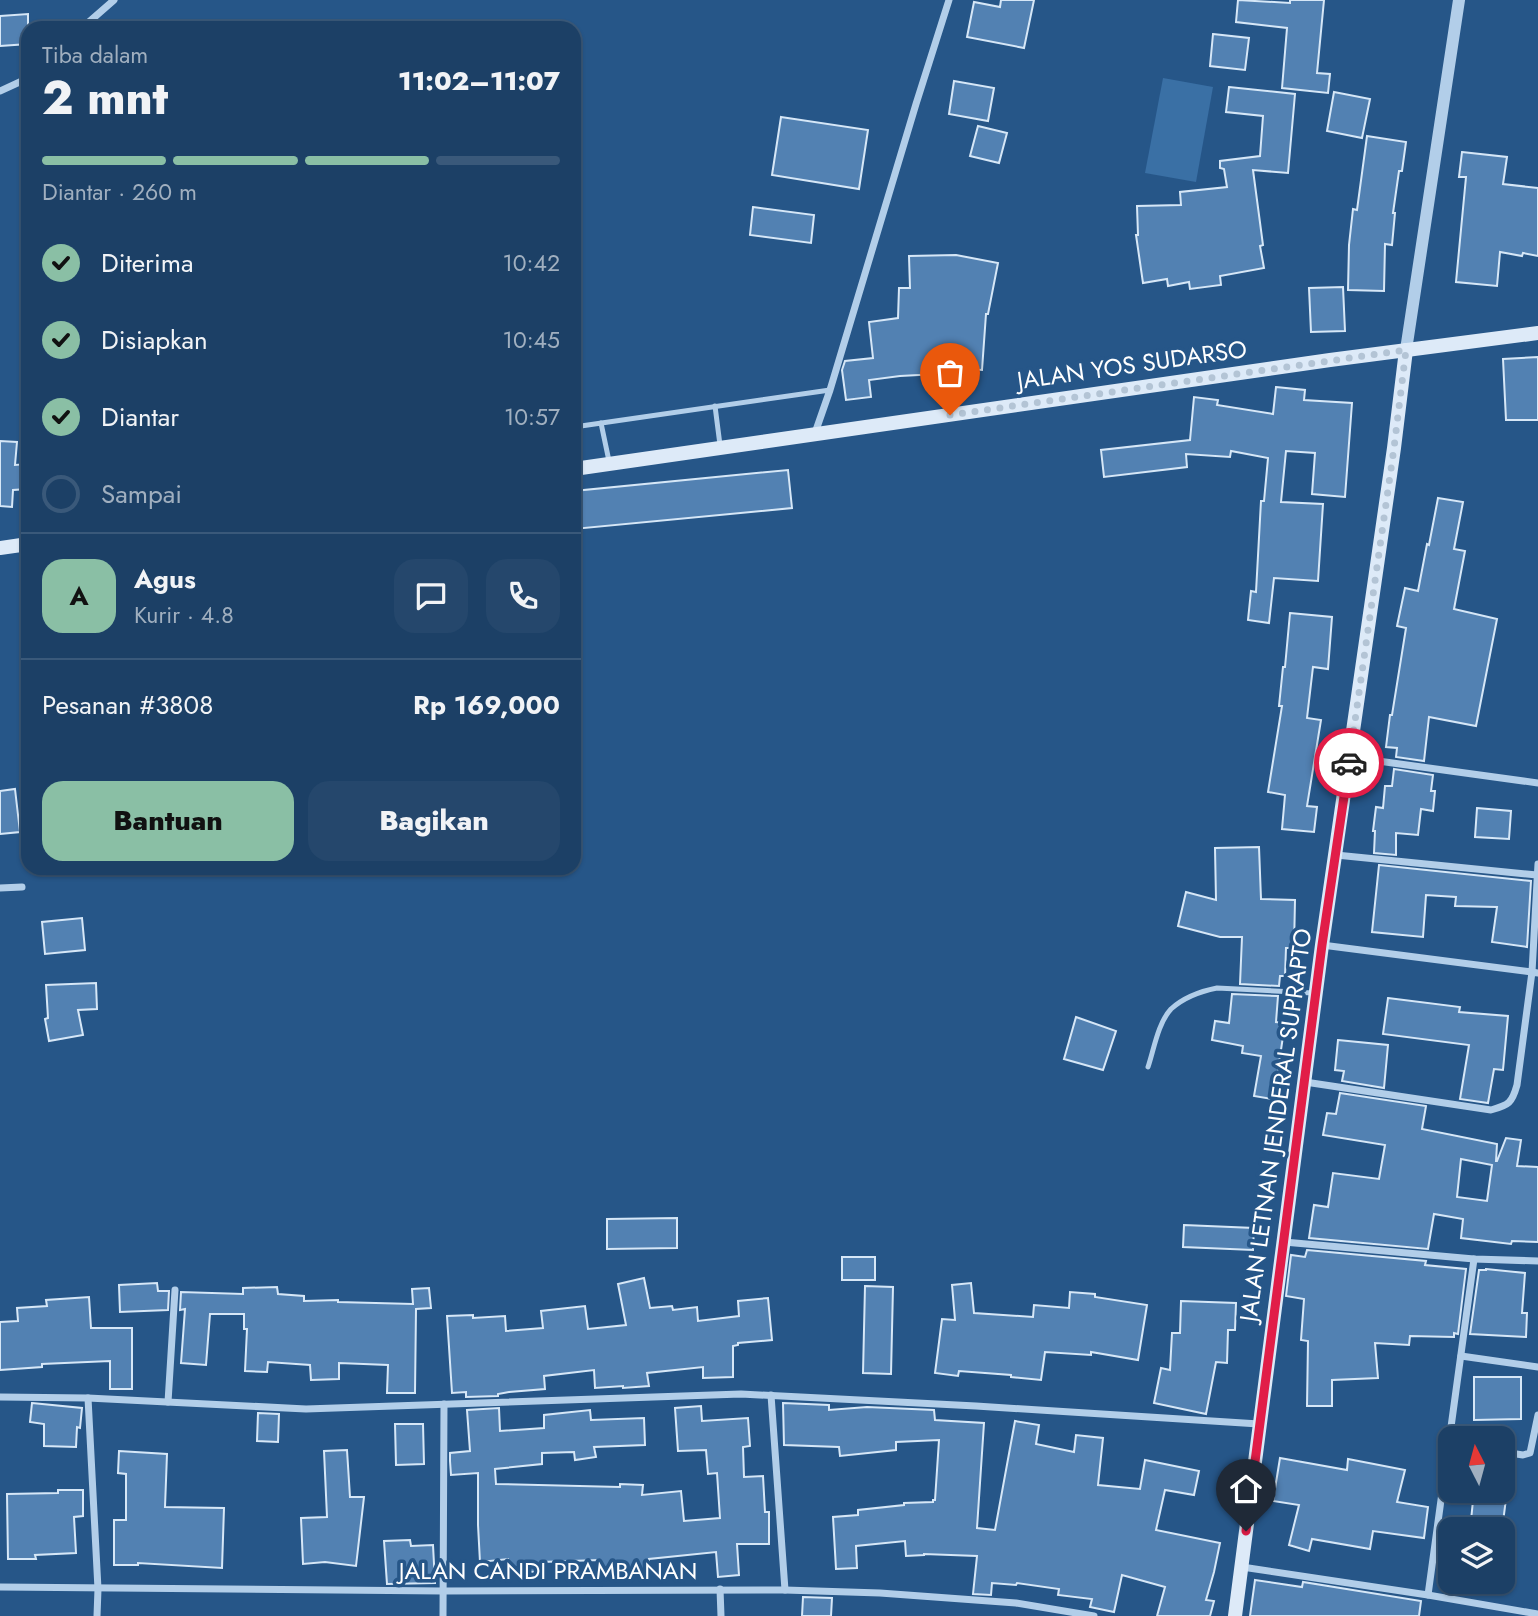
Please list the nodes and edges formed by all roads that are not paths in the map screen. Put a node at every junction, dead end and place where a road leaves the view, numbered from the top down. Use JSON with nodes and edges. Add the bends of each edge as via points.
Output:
{"nodes":[{"id":1,"x":114,"y":0,"type":"edge"},
{"id":2,"x":949,"y":0,"type":"edge"},
{"id":3,"x":1460,"y":0,"type":"edge"},
{"id":4,"x":90,"y":21,"type":"edge"},
{"id":5,"x":21,"y":80,"type":"edge"},
{"id":6,"x":0,"y":91,"type":"edge"},
{"id":7,"x":1538,"y":333,"type":"edge"},
{"id":8,"x":1406,"y":350,"type":"junction"},
{"id":9,"x":830,"y":390,"type":"junction"},
{"id":10,"x":715,"y":406,"type":"junction"},
{"id":11,"x":601,"y":423,"type":"junction"},
{"id":12,"x":581,"y":426,"type":"edge"},
{"id":13,"x":814,"y":434,"type":"junction"},
{"id":14,"x":721,"y":448,"type":"junction"},
{"id":15,"x":610,"y":464,"type":"junction"},
{"id":16,"x":581,"y":468,"type":"edge"},
{"id":17,"x":21,"y":545,"type":"edge"},
{"id":18,"x":0,"y":548,"type":"edge"},
{"id":19,"x":1349,"y":757,"type":"junction"},
{"id":20,"x":1538,"y":783,"type":"edge"},
{"id":21,"x":1336,"y":855,"type":"junction"},
{"id":22,"x":1538,"y":864,"type":"edge"},
{"id":23,"x":1537,"y":875,"type":"edge"},
{"id":24,"x":22,"y":887,"type":"dead end"},
{"id":25,"x":0,"y":888,"type":"edge"},
{"id":26,"x":1322,"y":945,"type":"junction"},
{"id":27,"x":1535,"y":972,"type":"edge"},
{"id":28,"x":1316,"y":993,"type":"junction"},
{"id":29,"x":1148,"y":1067,"type":"dead end"},
{"id":30,"x":1305,"y":1082,"type":"junction"},
{"id":31,"x":1284,"y":1242,"type":"junction"},
{"id":32,"x":1474,"y":1259,"type":"junction"},
{"id":33,"x":1538,"y":1261,"type":"edge"},
{"id":34,"x":175,"y":1290,"type":"dead end"},
{"id":35,"x":1461,"y":1356,"type":"junction"},
{"id":36,"x":1538,"y":1367,"type":"edge"},
{"id":37,"x":771,"y":1395,"type":"junction"},
{"id":38,"x":0,"y":1397,"type":"edge"},
{"id":39,"x":88,"y":1398,"type":"junction"},
{"id":40,"x":168,"y":1402,"type":"junction"},
{"id":41,"x":444,"y":1404,"type":"junction"},
{"id":42,"x":1538,"y":1415,"type":"edge"},
{"id":43,"x":1259,"y":1424,"type":"junction"},
{"id":44,"x":1452,"y":1426,"type":"edge"},
{"id":45,"x":1516,"y":1454,"type":"edge"},
{"id":46,"x":1441,"y":1503,"type":"edge"},
{"id":47,"x":1242,"y":1567,"type":"junction"},
{"id":48,"x":0,"y":1587,"type":"edge"},
{"id":49,"x":98,"y":1589,"type":"junction"},
{"id":50,"x":720,"y":1589,"type":"junction"},
{"id":51,"x":785,"y":1590,"type":"junction"},
{"id":52,"x":443,"y":1591,"type":"junction"},
{"id":53,"x":1428,"y":1595,"type":"junction"},
{"id":54,"x":1053,"y":1613,"type":"edge"},
{"id":55,"x":1538,"y":1614,"type":"edge"},
{"id":56,"x":97,"y":1616,"type":"edge"},
{"id":57,"x":443,"y":1616,"type":"edge"},
{"id":58,"x":721,"y":1616,"type":"edge"},
{"id":59,"x":1094,"y":1616,"type":"edge"},
{"id":60,"x":1235,"y":1616,"type":"edge"}],
"edges":[{"from":1,"to":4,"type":"street"},
{"from":2,"to":9,"type":"street"},
{"from":3,"to":8,"type":"street"},
{"from":5,"to":6,"type":"street"},
{"from":7,"to":8,"type":"main road","name":"JALAN YOS SUDARSO"},
{"from":8,"to":13,"type":"main road","name":"JALAN YOS SUDARSO"},
{"from":8,"to":19,"type":"main road","name":"JALAN LETNAN JENDERAL SUPRAPTO"},
{"from":9,"to":10,"type":"lane"},
{"from":9,"to":13,"type":"street"},
{"from":10,"to":11,"type":"lane"},
{"from":10,"to":14,"type":"lane"},
{"from":11,"to":12,"type":"lane"},
{"from":11,"to":15,"type":"lane"},
{"from":13,"to":14,"type":"main road","name":"JALAN YOS SUDARSO"},
{"from":14,"to":15,"type":"main road","name":"JALAN YOS SUDARSO"},
{"from":15,"to":16,"type":"main road","name":"JALAN YOS SUDARSO"},
{"from":17,"to":18,"type":"main road"},
{"from":19,"to":20,"type":"street"},
{"from":19,"to":21,"type":"main road","name":"JALAN LETNAN JENDERAL SUPRAPTO"},
{"from":21,"to":23,"type":"street"},
{"from":21,"to":26,"type":"main road","name":"JALAN LETNAN JENDERAL SUPRAPTO"},
{"from":22,"to":23,"type":"street"},
{"from":23,"to":27,"type":"street"},
{"from":24,"to":25,"type":"street"},
{"from":26,"to":27,"type":"street"},
{"from":26,"to":28,"type":"main road","name":"JALAN LETNAN JENDERAL SUPRAPTO"},
{"from":27,"to":30,"type":"street","via":[[1517,1085],[1507,1105],[1491,1110]]},
{"from":28,"to":29,"type":"lane","via":[[1206,990],[1171,1010]]},
{"from":28,"to":30,"type":"main road","name":"JALAN LETNAN JENDERAL SUPRAPTO"},
{"from":30,"to":31,"type":"main road","name":"JALAN LETNAN JENDERAL SUPRAPTO"},
{"from":31,"to":32,"type":"street"},
{"from":31,"to":43,"type":"main road","name":"JALAN LETNAN JENDERAL SUPRAPTO"},
{"from":32,"to":33,"type":"street"},
{"from":32,"to":35,"type":"street"},
{"from":34,"to":40,"type":"street"},
{"from":35,"to":36,"type":"street"},
{"from":35,"to":44,"type":"street"},
{"from":37,"to":41,"type":"street"},
{"from":37,"to":43,"type":"street"},
{"from":37,"to":51,"type":"street"},
{"from":38,"to":39,"type":"street"},
{"from":39,"to":40,"type":"street"},
{"from":39,"to":49,"type":"street"},
{"from":40,"to":41,"type":"street","via":[[306,1409]]},
{"from":41,"to":52,"type":"street"},
{"from":42,"to":45,"type":"street","via":[[1530,1453]]},
{"from":43,"to":47,"type":"main road","name":"JALAN LETNAN JENDERAL SUPRAPTO"},
{"from":46,"to":53,"type":"street"},
{"from":47,"to":53,"type":"street"},
{"from":47,"to":60,"type":"main road","name":"JALAN LETNAN JENDERAL SUPRAPTO"},
{"from":48,"to":49,"type":"street","name":"JALAN CANDI PRAMBANAN"},
{"from":49,"to":52,"type":"street","name":"JALAN CANDI PRAMBANAN"},
{"from":49,"to":56,"type":"street"},
{"from":50,"to":51,"type":"street","name":"JALAN CANDI PRAMBANAN"},
{"from":50,"to":52,"type":"street","name":"JALAN CANDI PRAMBANAN"},
{"from":50,"to":58,"type":"street"},
{"from":51,"to":54,"type":"street","name":"JALAN CANDI PRAMBANAN","via":[[1016,1603]]},
{"from":52,"to":57,"type":"street"},
{"from":53,"to":55,"type":"street"},
{"from":54,"to":59,"type":"street","name":"JALAN CANDI PRAMBANAN"}]}
